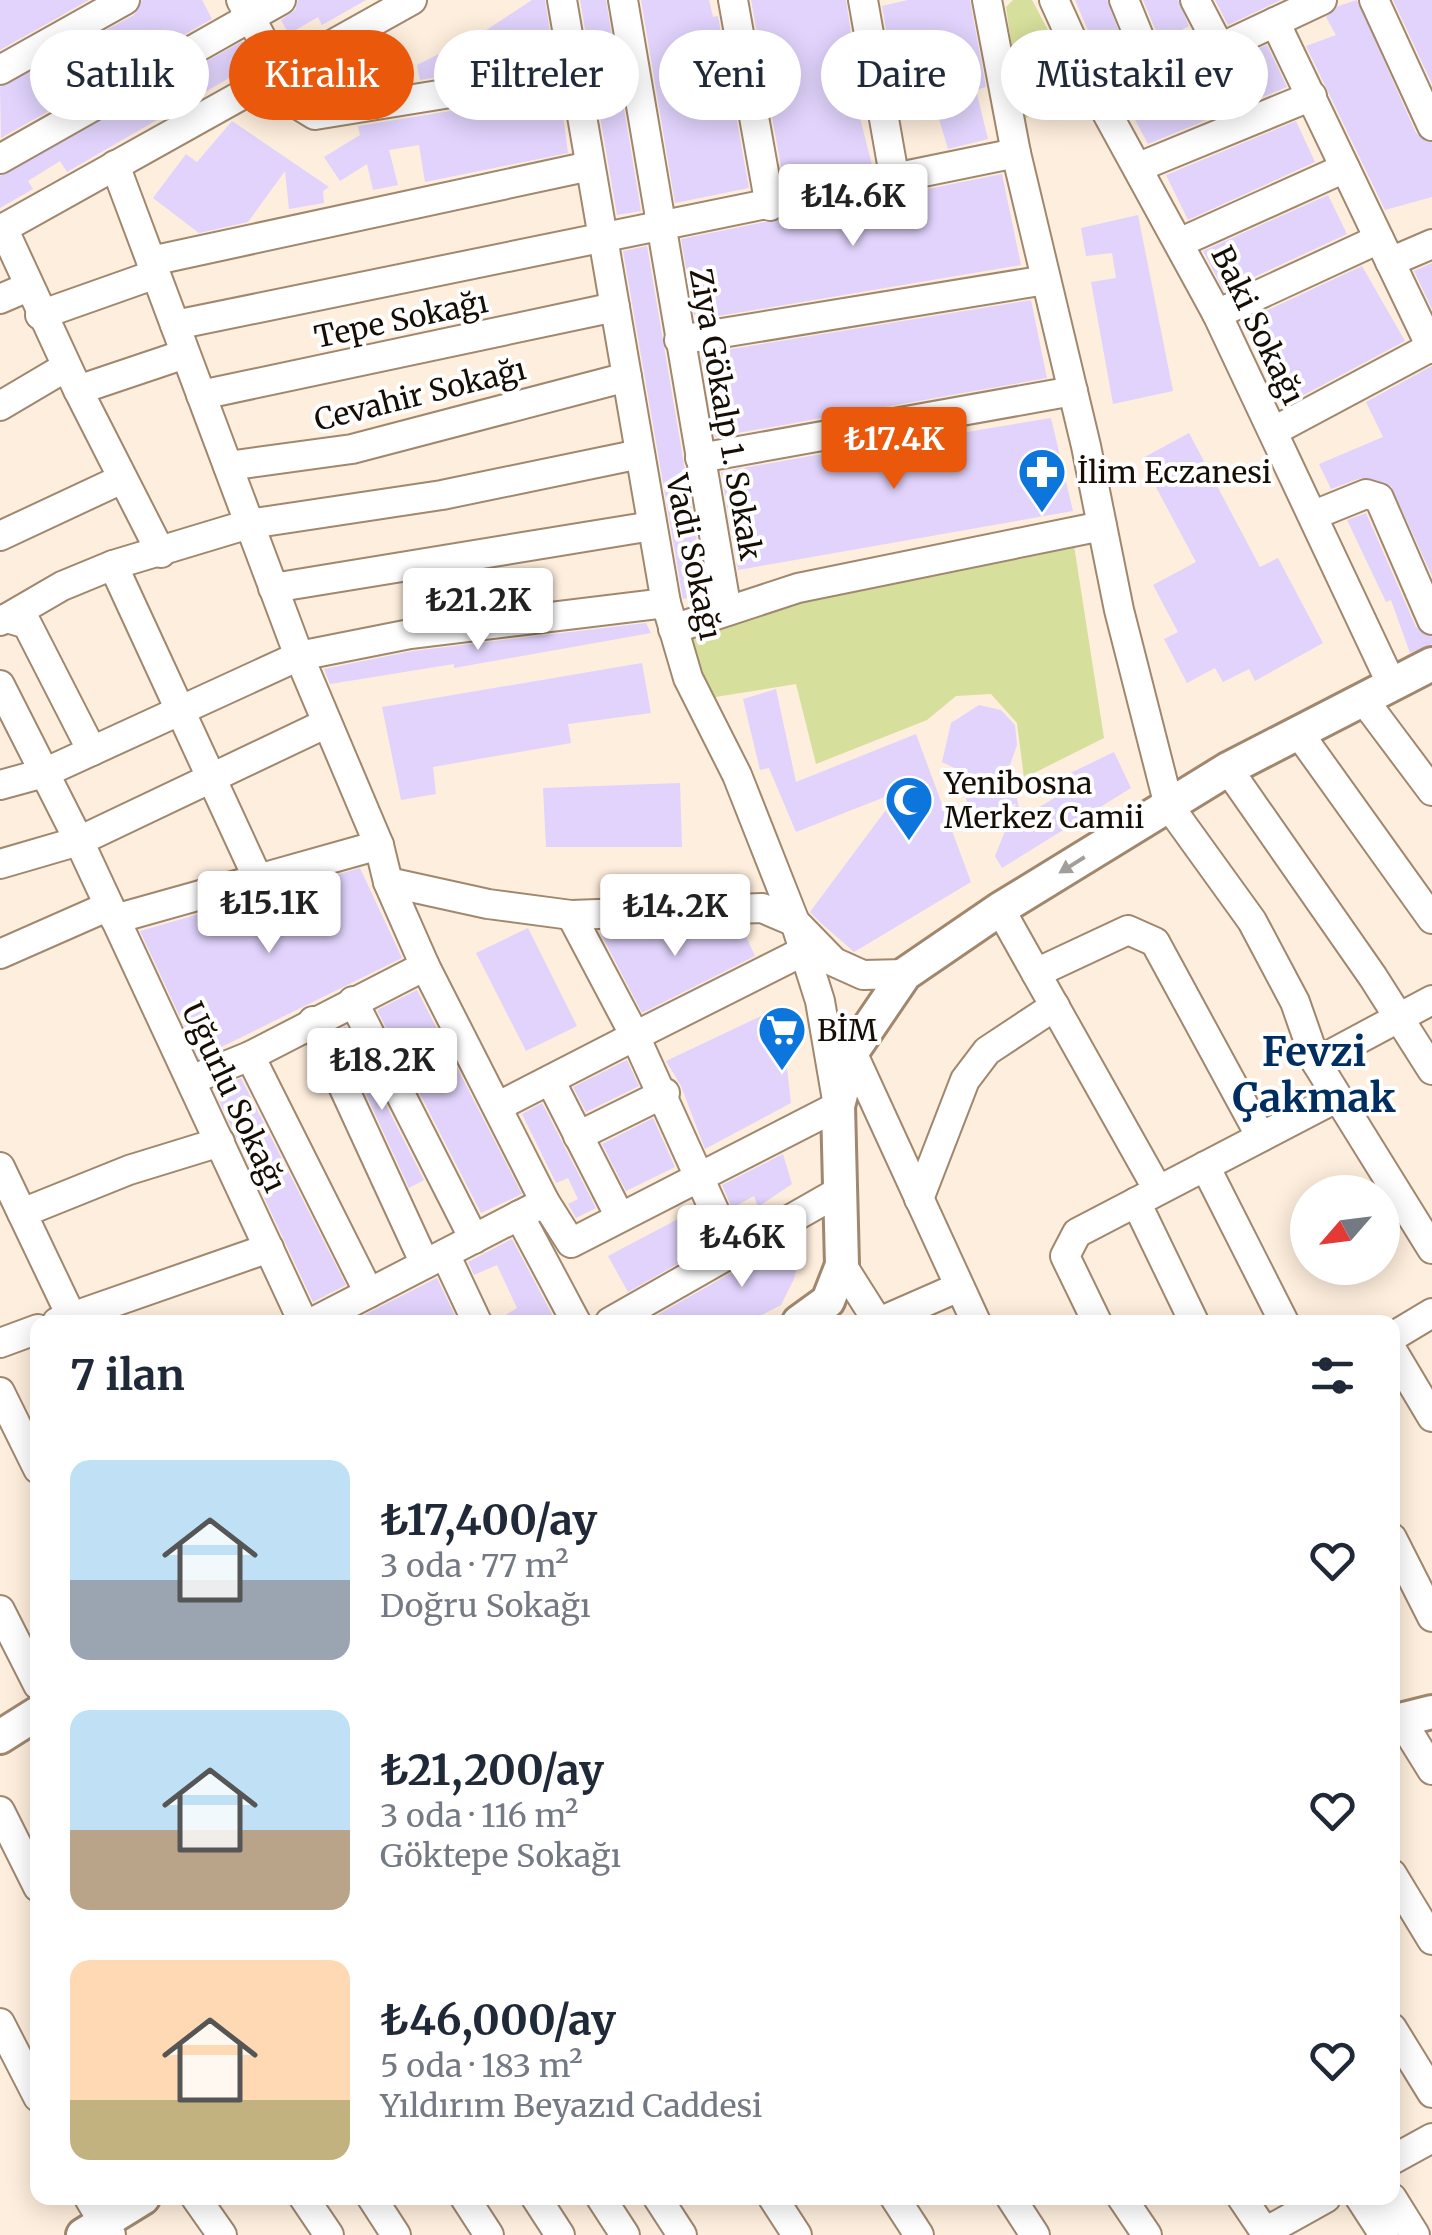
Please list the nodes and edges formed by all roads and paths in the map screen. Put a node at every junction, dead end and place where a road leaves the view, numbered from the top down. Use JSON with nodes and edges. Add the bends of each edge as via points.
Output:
{"nodes":[{"id":1,"x":125,"y":0,"type":"edge"},
{"id":2,"x":281,"y":0,"type":"edge"},
{"id":3,"x":412,"y":0,"type":"edge"},
{"id":4,"x":562,"y":0,"type":"edge"},
{"id":5,"x":623,"y":0,"type":"edge"},
{"id":6,"x":732,"y":0,"type":"edge"},
{"id":7,"x":863,"y":0,"type":"edge"},
{"id":8,"x":987,"y":0,"type":"edge"},
{"id":9,"x":1054,"y":0,"type":"edge"},
{"id":10,"x":1124,"y":0,"type":"edge"},
{"id":11,"x":1194,"y":0,"type":"edge"},
{"id":12,"x":1322,"y":0,"type":"edge"},
{"id":13,"x":1374,"y":0,"type":"edge"},
{"id":14,"x":246,"y":9,"type":"edge"},
{"id":15,"x":1287,"y":12,"type":"edge"},
{"id":16,"x":357,"y":30,"type":"edge"},
{"id":17,"x":567,"y":30,"type":"edge"},
{"id":18,"x":1068,"y":30,"type":"edge"},
{"id":19,"x":1136,"y":30,"type":"edge"},
{"id":20,"x":1210,"y":30,"type":"edge"},
{"id":21,"x":1254,"y":30,"type":"edge"},
{"id":22,"x":0,"y":70,"type":"edge"},
{"id":23,"x":1312,"y":96,"type":"junction"},
{"id":24,"x":229,"y":101,"type":"edge"},
{"id":25,"x":582,"y":120,"type":"edge"},
{"id":26,"x":1112,"y":120,"type":"edge"},
{"id":27,"x":1432,"y":126,"type":"edge"},
{"id":28,"x":1016,"y":154,"type":"junction"},
{"id":29,"x":0,"y":159,"type":"edge"},
{"id":30,"x":115,"y":165,"type":"junction"},
{"id":31,"x":590,"y":166,"type":"junction"},
{"id":32,"x":1139,"y":166,"type":"junction"},
{"id":33,"x":1345,"y":168,"type":"junction"},
{"id":34,"x":896,"y":180,"type":"junction"},
{"id":35,"x":770,"y":206,"type":"junction"},
{"id":36,"x":662,"y":228,"type":"junction"},
{"id":37,"x":2,"y":229,"type":"edge"},
{"id":38,"x":603,"y":239,"type":"junction"},
{"id":39,"x":1181,"y":242,"type":"junction"},
{"id":40,"x":1432,"y":244,"type":"edge"},
{"id":41,"x":1385,"y":250,"type":"junction"},
{"id":42,"x":154,"y":267,"type":"junction"},
{"id":43,"x":1046,"y":280,"type":"junction"},
{"id":44,"x":28,"y":287,"type":"junction"},
{"id":45,"x":0,"y":299,"type":"edge"},
{"id":46,"x":615,"y":307,"type":"junction"},
{"id":47,"x":40,"y":314,"type":"junction"},
{"id":48,"x":1217,"y":314,"type":"junction"},
{"id":49,"x":175,"y":325,"type":"junction"},
{"id":50,"x":680,"y":340,"type":"junction"},
{"id":51,"x":1431,"y":348,"type":"edge"},
{"id":52,"x":184,"y":354,"type":"junction"},
{"id":53,"x":626,"y":376,"type":"junction"},
{"id":54,"x":72,"y":379,"type":"junction"},
{"id":55,"x":1073,"y":391,"type":"junction"},
{"id":56,"x":201,"y":395,"type":"junction"},
{"id":57,"x":0,"y":406,"type":"edge"},
{"id":58,"x":1274,"y":431,"type":"junction"},
{"id":59,"x":640,"y":454,"type":"junction"},
{"id":60,"x":700,"y":458,"type":"junction"},
{"id":61,"x":228,"y":466,"type":"junction"},
{"id":62,"x":122,"y":479,"type":"junction"},
{"id":63,"x":1314,"y":516,"type":"junction"},
{"id":64,"x":249,"y":524,"type":"junction"},
{"id":65,"x":652,"y":526,"type":"junction"},
{"id":66,"x":1102,"y":526,"type":"junction"},
{"id":67,"x":0,"y":536,"type":"edge"},
{"id":68,"x":161,"y":553,"type":"junction"},
{"id":69,"x":113,"y":565,"type":"junction"},
{"id":70,"x":273,"y":588,"type":"junction"},
{"id":71,"x":726,"y":611,"type":"junction"},
{"id":72,"x":670,"y":616,"type":"junction"},
{"id":73,"x":3,"y":620,"type":"edge"},
{"id":74,"x":1432,"y":620,"type":"edge"},
{"id":75,"x":299,"y":656,"type":"junction"},
{"id":76,"x":1432,"y":664,"type":"edge"},
{"id":77,"x":1,"y":690,"type":"edge"},
{"id":78,"x":1378,"y":692,"type":"junction"},
{"id":79,"x":179,"y":711,"type":"junction"},
{"id":80,"x":327,"y":723,"type":"junction"},
{"id":81,"x":1298,"y":732,"type":"junction"},
{"id":82,"x":92,"y":751,"type":"junction"},
{"id":83,"x":1228,"y":769,"type":"junction"},
{"id":84,"x":44,"y":773,"type":"junction"},
{"id":85,"x":212,"y":778,"type":"junction"},
{"id":86,"x":0,"y":786,"type":"edge"},
{"id":87,"x":1432,"y":790,"type":"edge"},
{"id":88,"x":1168,"y":806,"type":"junction"},
{"id":89,"x":79,"y":841,"type":"junction"},
{"id":90,"x":379,"y":845,"type":"junction"},
{"id":91,"x":0,"y":864,"type":"edge"},
{"id":92,"x":258,"y":879,"type":"junction"},
{"id":93,"x":388,"y":882,"type":"junction"},
{"id":94,"x":1000,"y":909,"type":"junction"},
{"id":95,"x":112,"y":913,"type":"junction"},
{"id":96,"x":571,"y":915,"type":"junction"},
{"id":97,"x":1432,"y":918,"type":"edge"},
{"id":98,"x":795,"y":922,"type":"junction"},
{"id":99,"x":804,"y":951,"type":"junction"},
{"id":100,"x":0,"y":954,"type":"edge"},
{"id":101,"x":425,"y":966,"type":"junction"},
{"id":102,"x":1036,"y":973,"type":"junction"},
{"id":103,"x":905,"y":974,"type":"junction"},
{"id":104,"x":1432,"y":1000,"type":"edge"},
{"id":105,"x":353,"y":1001,"type":"junction"},
{"id":106,"x":1055,"y":1006,"type":"junction"},
{"id":107,"x":1400,"y":1018,"type":"junction"},
{"id":108,"x":313,"y":1020,"type":"junction"},
{"id":109,"x":635,"y":1036,"type":"junction"},
{"id":110,"x":852,"y":1052,"type":"junction"},
{"id":111,"x":250,"y":1056,"type":"junction"},
{"id":112,"x":1316,"y":1062,"type":"junction"},
{"id":113,"x":1432,"y":1070,"type":"edge"},
{"id":114,"x":191,"y":1080,"type":"junction"},
{"id":115,"x":550,"y":1080,"type":"junction"},
{"id":116,"x":665,"y":1093,"type":"junction"},
{"id":117,"x":1336,"y":1098,"type":"junction"},
{"id":118,"x":499,"y":1106,"type":"junction"},
{"id":119,"x":838,"y":1106,"type":"junction"},
{"id":120,"x":578,"y":1136,"type":"junction"},
{"id":121,"x":1261,"y":1137,"type":"junction"},
{"id":122,"x":220,"y":1142,"type":"junction"},
{"id":123,"x":0,"y":1166,"type":"edge"},
{"id":124,"x":1205,"y":1166,"type":"junction"},
{"id":125,"x":700,"y":1178,"type":"junction"},
{"id":126,"x":840,"y":1191,"type":"junction"},
{"id":127,"x":1147,"y":1196,"type":"junction"},
{"id":128,"x":919,"y":1199,"type":"junction"},
{"id":129,"x":545,"y":1202,"type":"junction"},
{"id":130,"x":22,"y":1212,"type":"junction"},
{"id":131,"x":519,"y":1216,"type":"junction"},
{"id":132,"x":620,"y":1217,"type":"junction"},
{"id":133,"x":474,"y":1239,"type":"junction"},
{"id":134,"x":571,"y":1244,"type":"junction"},
{"id":135,"x":268,"y":1248,"type":"junction"},
{"id":136,"x":1432,"y":1249,"type":"edge"},
{"id":137,"x":734,"y":1254,"type":"junction"},
{"id":138,"x":435,"y":1259,"type":"junction"},
{"id":139,"x":542,"y":1260,"type":"junction"},
{"id":140,"x":842,"y":1264,"type":"junction"},
{"id":141,"x":959,"y":1287,"type":"junction"},
{"id":142,"x":369,"y":1294,"type":"junction"},
{"id":143,"x":1432,"y":1313,"type":"edge"},
{"id":144,"x":65,"y":1315,"type":"edge"},
{"id":145,"x":84,"y":1315,"type":"edge"},
{"id":146,"x":299,"y":1315,"type":"edge"},
{"id":147,"x":327,"y":1315,"type":"edge"},
{"id":148,"x":472,"y":1315,"type":"edge"},
{"id":149,"x":572,"y":1315,"type":"edge"},
{"id":150,"x":623,"y":1315,"type":"edge"},
{"id":151,"x":809,"y":1315,"type":"edge"},
{"id":152,"x":875,"y":1315,"type":"edge"},
{"id":153,"x":895,"y":1315,"type":"edge"},
{"id":154,"x":973,"y":1315,"type":"edge"},
{"id":155,"x":1094,"y":1315,"type":"edge"},
{"id":156,"x":1191,"y":1315,"type":"edge"},
{"id":157,"x":1280,"y":1315,"type":"edge"},
{"id":158,"x":1400,"y":1331,"type":"edge"},
{"id":159,"x":30,"y":1333,"type":"edge"},
{"id":160,"x":0,"y":1342,"type":"edge"},
{"id":161,"x":1400,"y":1363,"type":"edge"},
{"id":162,"x":0,"y":1392,"type":"edge"},
{"id":163,"x":1432,"y":1417,"type":"edge"},
{"id":164,"x":30,"y":1452,"type":"edge"},
{"id":165,"x":1400,"y":1554,"type":"edge"},
{"id":166,"x":0,"y":1610,"type":"edge"},
{"id":167,"x":1432,"y":1617,"type":"edge"},
{"id":168,"x":30,"y":1669,"type":"edge"},
{"id":169,"x":30,"y":1718,"type":"edge"},
{"id":170,"x":1409,"y":1718,"type":"edge"},
{"id":171,"x":0,"y":1736,"type":"edge"},
{"id":172,"x":1432,"y":1770,"type":"edge"},
{"id":173,"x":0,"y":1811,"type":"edge"},
{"id":174,"x":30,"y":1871,"type":"edge"},
{"id":175,"x":1400,"y":1887,"type":"edge"},
{"id":176,"x":1432,"y":1940,"type":"edge"},
{"id":177,"x":0,"y":2023,"type":"edge"},
{"id":178,"x":1400,"y":2041,"type":"edge"},
{"id":179,"x":30,"y":2081,"type":"edge"},
{"id":180,"x":1432,"y":2092,"type":"edge"},
{"id":181,"x":1432,"y":2138,"type":"edge"},
{"id":182,"x":1400,"y":2156,"type":"edge"},
{"id":183,"x":130,"y":2205,"type":"edge"},
{"id":184,"x":201,"y":2205,"type":"edge"},
{"id":185,"x":309,"y":2205,"type":"edge"},
{"id":186,"x":377,"y":2205,"type":"edge"},
{"id":187,"x":470,"y":2205,"type":"edge"},
{"id":188,"x":541,"y":2205,"type":"edge"},
{"id":189,"x":605,"y":2205,"type":"edge"},
{"id":190,"x":663,"y":2205,"type":"edge"},
{"id":191,"x":778,"y":2205,"type":"edge"},
{"id":192,"x":900,"y":2205,"type":"edge"},
{"id":193,"x":1016,"y":2205,"type":"edge"},
{"id":194,"x":1127,"y":2205,"type":"edge"},
{"id":195,"x":1247,"y":2205,"type":"edge"},
{"id":196,"x":1314,"y":2205,"type":"edge"},
{"id":197,"x":1365,"y":2205,"type":"edge"},
{"id":198,"x":1396,"y":2205,"type":"edge"},
{"id":199,"x":96,"y":2223,"type":"edge"},
{"id":200,"x":1266,"y":2233,"type":"edge"},
{"id":201,"x":222,"y":2235,"type":"edge"},
{"id":202,"x":329,"y":2235,"type":"edge"},
{"id":203,"x":396,"y":2235,"type":"edge"},
{"id":204,"x":489,"y":2235,"type":"edge"},
{"id":205,"x":560,"y":2235,"type":"edge"},
{"id":206,"x":625,"y":2235,"type":"edge"},
{"id":207,"x":682,"y":2235,"type":"edge"},
{"id":208,"x":797,"y":2235,"type":"edge"},
{"id":209,"x":919,"y":2235,"type":"edge"},
{"id":210,"x":1036,"y":2235,"type":"edge"},
{"id":211,"x":1147,"y":2235,"type":"edge"},
{"id":212,"x":1384,"y":2235,"type":"edge"},
{"id":213,"x":1415,"y":2235,"type":"edge"}],
"edges":[{"from":1,"to":22,"type":"street"},
{"from":2,"to":14,"type":"street"},
{"from":3,"to":16,"type":"street"},
{"from":4,"to":17,"type":"street","name":"Vadi Sokağı"},
{"from":5,"to":36,"type":"street","name":"Ziya Gökalp 1. Sokak"},
{"from":6,"to":35,"type":"street"},
{"from":7,"to":34,"type":"street"},
{"from":8,"to":28,"type":"street"},
{"from":9,"to":18,"type":"street","name":"Baki Sokağı"},
{"from":10,"to":19,"type":"street"},
{"from":11,"to":20,"type":"street"},
{"from":12,"to":15,"type":"street"},
{"from":13,"to":27,"type":"street"},
{"from":14,"to":29,"type":"street"},
{"from":15,"to":21,"type":"street"},
{"from":15,"to":23,"type":"street"},
{"from":23,"to":32,"type":"street"},
{"from":23,"to":33,"type":"street"},
{"from":24,"to":30,"type":"street"},
{"from":25,"to":31,"type":"street","name":"Vadi Sokağı"},
{"from":26,"to":32,"type":"street","name":"Baki Sokağı"},
{"from":28,"to":34,"type":"street"},
{"from":28,"to":43,"type":"street"},
{"from":30,"to":37,"type":"street"},
{"from":30,"to":42,"type":"street"},
{"from":31,"to":38,"type":"street","name":"Vadi Sokağı"},
{"from":31,"to":42,"type":"street"},
{"from":32,"to":39,"type":"street","name":"Baki Sokağı"},
{"from":33,"to":39,"type":"street"},
{"from":33,"to":41,"type":"street"},
{"from":34,"to":35,"type":"street"},
{"from":35,"to":36,"type":"street"},
{"from":36,"to":38,"type":"street"},
{"from":36,"to":50,"type":"street","name":"Ziya Gökalp 1. Sokak"},
{"from":37,"to":44,"type":"street"},
{"from":38,"to":46,"type":"street","name":"Vadi Sokağı"},
{"from":38,"to":49,"type":"street"},
{"from":39,"to":48,"type":"street","name":"Baki Sokağı"},
{"from":40,"to":41,"type":"street"},
{"from":41,"to":48,"type":"street"},
{"from":41,"to":51,"type":"street"},
{"from":42,"to":47,"type":"street"},
{"from":42,"to":49,"type":"street"},
{"from":43,"to":50,"type":"street"},
{"from":43,"to":55,"type":"street"},
{"from":44,"to":45,"type":"street"},
{"from":44,"to":47,"type":"street"},
{"from":46,"to":53,"type":"street","name":"Vadi Sokağı"},
{"from":46,"to":56,"type":"street","name":"Tepe Sokağı"},
{"from":47,"to":54,"type":"street"},
{"from":48,"to":58,"type":"street","name":"Baki Sokağı"},
{"from":49,"to":52,"type":"street"},
{"from":50,"to":60,"type":"street","name":"Ziya Gökalp 1. Sokak"},
{"from":51,"to":58,"type":"street"},
{"from":52,"to":54,"type":"street"},
{"from":52,"to":56,"type":"street"},
{"from":53,"to":59,"type":"street","name":"Vadi Sokağı"},
{"from":53,"to":61,"type":"street","name":"Cevahir Sokağı","via":[[352,448]]},
{"from":54,"to":57,"type":"street"},
{"from":54,"to":62,"type":"street"},
{"from":55,"to":60,"type":"street"},
{"from":55,"to":66,"type":"street"},
{"from":56,"to":61,"type":"street"},
{"from":58,"to":63,"type":"street","name":"Baki Sokağı"},
{"from":59,"to":64,"type":"street","via":[[442,495]]},
{"from":59,"to":65,"type":"street","name":"Vadi Sokağı"},
{"from":60,"to":71,"type":"street","name":"Ziya Gökalp 1. Sokak"},
{"from":61,"to":64,"type":"street"},
{"from":62,"to":67,"type":"street"},
{"from":62,"to":68,"type":"street"},
{"from":63,"to":74,"type":"street","via":[[1366,494],[1379,498]]},
{"from":63,"to":78,"type":"street","name":"Baki Sokağı"},
{"from":64,"to":68,"type":"street"},
{"from":64,"to":70,"type":"street"},
{"from":65,"to":70,"type":"street"},
{"from":65,"to":72,"type":"street","name":"Vadi Sokağı"},
{"from":66,"to":71,"type":"street","via":[[798,588]]},
{"from":66,"to":88,"type":"street"},
{"from":68,"to":69,"type":"street"},
{"from":69,"to":73,"type":"street"},
{"from":69,"to":79,"type":"street"},
{"from":70,"to":75,"type":"street"},
{"from":71,"to":72,"type":"street"},
{"from":72,"to":75,"type":"street","via":[[410,634]]},
{"from":72,"to":98,"type":"street","name":"Vadi Sokağı","via":[[688,678],[737,775]]},
{"from":73,"to":82,"type":"street","via":[[27,624]]},
{"from":75,"to":79,"type":"street"},
{"from":75,"to":80,"type":"street"},
{"from":76,"to":78,"type":"main road"},
{"from":77,"to":84,"type":"street","name":"Uğurlu Sokağı"},
{"from":78,"to":81,"type":"main road"},
{"from":78,"to":87,"type":"street","name":"Baki Sokağı"},
{"from":79,"to":82,"type":"street"},
{"from":79,"to":85,"type":"street"},
{"from":80,"to":85,"type":"street"},
{"from":80,"to":90,"type":"street"},
{"from":81,"to":83,"type":"main road"},
{"from":81,"to":97,"type":"street"},
{"from":82,"to":84,"type":"street"},
{"from":83,"to":88,"type":"main road"},
{"from":83,"to":107,"type":"street"},
{"from":84,"to":86,"type":"street"},
{"from":84,"to":89,"type":"street","name":"Uğurlu Sokağı"},
{"from":85,"to":89,"type":"street"},
{"from":85,"to":92,"type":"street"},
{"from":88,"to":94,"type":"main road","one_way":true},
{"from":88,"to":112,"type":"street","via":[[1252,921],[1295,1002]]},
{"from":89,"to":91,"type":"street"},
{"from":89,"to":95,"type":"street","name":"Uğurlu Sokağı"},
{"from":90,"to":92,"type":"street"},
{"from":90,"to":93,"type":"street"},
{"from":92,"to":95,"type":"street"},
{"from":93,"to":96,"type":"street"},
{"from":93,"to":101,"type":"street"},
{"from":94,"to":102,"type":"street"},
{"from":94,"to":103,"type":"main road"},
{"from":95,"to":100,"type":"street"},
{"from":95,"to":114,"type":"street","name":"Uğurlu Sokağı"},
{"from":96,"to":98,"type":"street","via":[[762,908]]},
{"from":96,"to":109,"type":"street"},
{"from":98,"to":99,"type":"street","name":"Vadi Sokağı"},
{"from":98,"to":103,"type":"street","via":[[834,962],[864,975]]},
{"from":99,"to":109,"type":"street"},
{"from":99,"to":119,"type":"street","name":"Vadi Sokağı"},
{"from":101,"to":105,"type":"street"},
{"from":101,"to":118,"type":"street"},
{"from":102,"to":106,"type":"street"},
{"from":102,"to":121,"type":"street","via":[[1128,930],[1154,942]]},
{"from":103,"to":110,"type":"main road"},
{"from":104,"to":107,"type":"street"},
{"from":105,"to":108,"type":"street"},
{"from":105,"to":133,"type":"street"},
{"from":106,"to":127,"type":"street"},
{"from":106,"to":128,"type":"street","via":[[987,1051],[965,1080]]},
{"from":107,"to":112,"type":"street"},
{"from":107,"to":113,"type":"street"},
{"from":108,"to":111,"type":"street"},
{"from":108,"to":138,"type":"street"},
{"from":109,"to":115,"type":"street"},
{"from":109,"to":116,"type":"street"},
{"from":110,"to":119,"type":"main road"},
{"from":110,"to":128,"type":"street"},
{"from":111,"to":114,"type":"street"},
{"from":111,"to":142,"type":"street"},
{"from":112,"to":117,"type":"street"},
{"from":114,"to":122,"type":"street","name":"Uğurlu Sokağı"},
{"from":115,"to":118,"type":"street"},
{"from":115,"to":120,"type":"street"},
{"from":116,"to":120,"type":"street"},
{"from":116,"to":125,"type":"street"},
{"from":117,"to":121,"type":"street"},
{"from":117,"to":136,"type":"street"},
{"from":118,"to":129,"type":"street"},
{"from":119,"to":125,"type":"street"},
{"from":119,"to":126,"type":"main road"},
{"from":120,"to":132,"type":"street"},
{"from":121,"to":124,"type":"street"},
{"from":122,"to":130,"type":"street"},
{"from":122,"to":135,"type":"street","name":"Uğurlu Sokağı"},
{"from":123,"to":130,"type":"street"},
{"from":124,"to":127,"type":"street"},
{"from":124,"to":157,"type":"street"},
{"from":125,"to":132,"type":"street"},
{"from":125,"to":137,"type":"street"},
{"from":126,"to":137,"type":"street"},
{"from":126,"to":140,"type":"main road"},
{"from":127,"to":155,"type":"street","via":[[1077,1232],[1065,1256]]},
{"from":127,"to":156,"type":"street"},
{"from":128,"to":141,"type":"street"},
{"from":129,"to":131,"type":"street"},
{"from":129,"to":134,"type":"street"},
{"from":130,"to":144,"type":"street"},
{"from":131,"to":133,"type":"street"},
{"from":131,"to":139,"type":"street"},
{"from":132,"to":134,"type":"street"},
{"from":133,"to":138,"type":"street"},
{"from":134,"to":139,"type":"street"},
{"from":135,"to":145,"type":"street"},
{"from":135,"to":146,"type":"street","name":"Uğurlu Sokağı"},
{"from":137,"to":150,"type":"street"},
{"from":138,"to":142,"type":"street"},
{"from":138,"to":148,"type":"street"},
{"from":139,"to":149,"type":"street"},
{"from":140,"to":151,"type":"main road","via":[[828,1301]]},
{"from":140,"to":152,"type":"street"},
{"from":141,"to":153,"type":"street"},
{"from":141,"to":154,"type":"street"},
{"from":142,"to":147,"type":"street"},
{"from":143,"to":158,"type":"street"},
{"from":159,"to":160,"type":"street"},
{"from":161,"to":163,"type":"street"},
{"from":162,"to":164,"type":"street"},
{"from":165,"to":167,"type":"street"},
{"from":166,"to":168,"type":"street"},
{"from":169,"to":171,"type":"main road"},
{"from":170,"to":172,"type":"street"},
{"from":173,"to":174,"type":"street"},
{"from":175,"to":176,"type":"street"},
{"from":177,"to":179,"type":"street"},
{"from":178,"to":180,"type":"street"},
{"from":181,"to":182,"type":"street"},
{"from":183,"to":199,"type":"main road"},
{"from":184,"to":201,"type":"street"},
{"from":185,"to":202,"type":"street"},
{"from":186,"to":203,"type":"street"},
{"from":187,"to":204,"type":"street"},
{"from":188,"to":205,"type":"street"},
{"from":189,"to":206,"type":"street"},
{"from":190,"to":207,"type":"street"},
{"from":191,"to":208,"type":"street"},
{"from":192,"to":209,"type":"street"},
{"from":193,"to":210,"type":"street"},
{"from":194,"to":211,"type":"street"},
{"from":195,"to":200,"type":"street"},
{"from":196,"to":200,"type":"street"},
{"from":197,"to":212,"type":"street"},
{"from":198,"to":213,"type":"street"}]}
